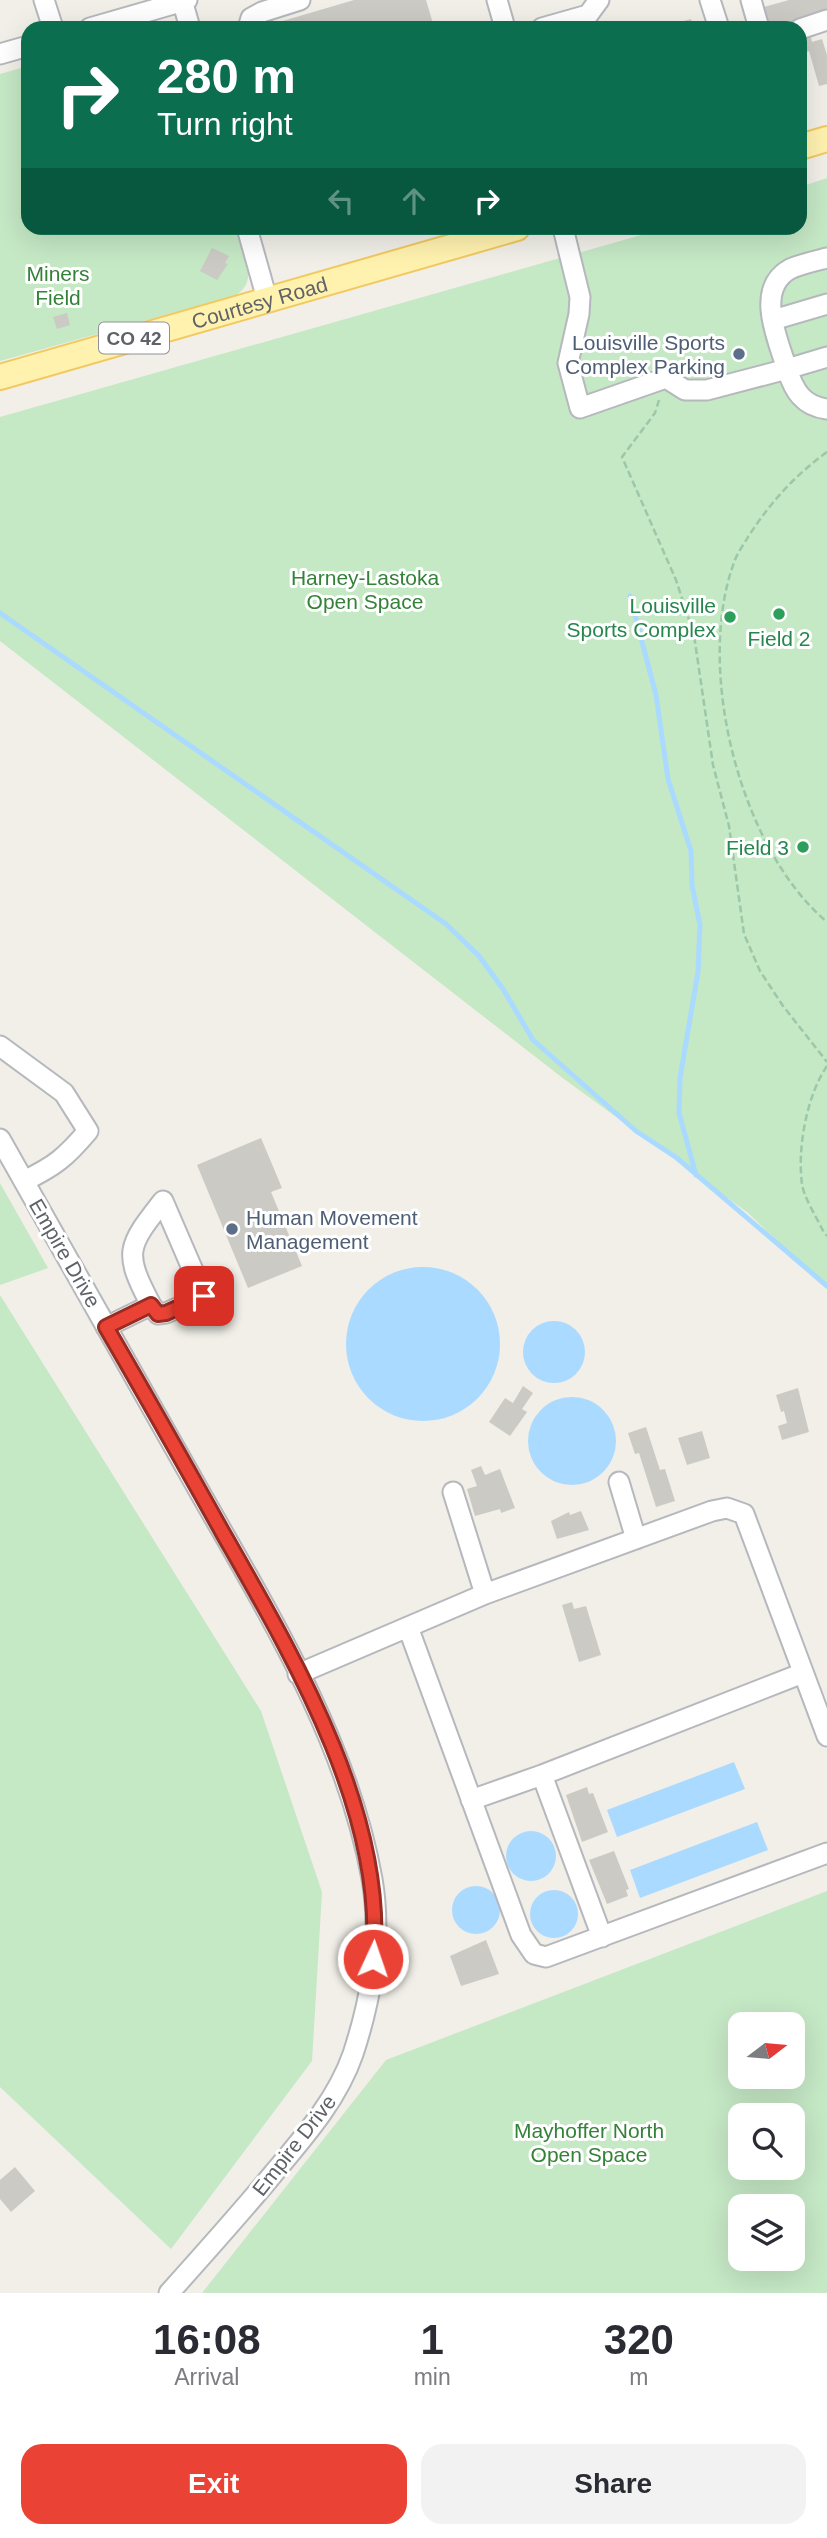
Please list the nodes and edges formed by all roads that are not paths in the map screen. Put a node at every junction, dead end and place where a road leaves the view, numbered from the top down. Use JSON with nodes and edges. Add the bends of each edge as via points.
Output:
{"nodes":[{"id":1,"x":44,"y":0,"type":"edge"},
{"id":2,"x":184,"y":0,"type":"edge"},
{"id":3,"x":300,"y":0,"type":"edge"},
{"id":4,"x":497,"y":0,"type":"edge"},
{"id":5,"x":599,"y":0,"type":"edge"},
{"id":6,"x":710,"y":0,"type":"edge"},
{"id":7,"x":751,"y":0,"type":"edge"},
{"id":8,"x":827,"y":20,"type":"edge"},
{"id":9,"x":51,"y":21,"type":"edge"},
{"id":10,"x":114,"y":21,"type":"edge"},
{"id":11,"x":188,"y":21,"type":"edge"},
{"id":12,"x":250,"y":21,"type":"edge"},
{"id":13,"x":503,"y":21,"type":"edge"},
{"id":14,"x":567,"y":21,"type":"edge"},
{"id":15,"x":717,"y":21,"type":"edge"},
{"id":16,"x":757,"y":21,"type":"edge"},
{"id":17,"x":807,"y":27,"type":"edge"},
{"id":18,"x":21,"y":48,"type":"edge"},
{"id":19,"x":0,"y":54,"type":"edge"},
{"id":20,"x":827,"y":139,"type":"edge"},
{"id":21,"x":807,"y":143,"type":"edge"},
{"id":22,"x":249,"y":235,"type":"edge"},
{"id":23,"x":492,"y":235,"type":"edge"},
{"id":24,"x":565,"y":235,"type":"edge"},
{"id":25,"x":827,"y":258,"type":"edge"},
{"id":26,"x":267,"y":299,"type":"junction"},
{"id":27,"x":827,"y":304,"type":"edge"},
{"id":28,"x":773,"y":320,"type":"junction"},
{"id":29,"x":827,"y":357,"type":"edge"},
{"id":30,"x":787,"y":369,"type":"junction"},
{"id":31,"x":0,"y":377,"type":"edge"},
{"id":32,"x":827,"y":409,"type":"edge"},
{"id":33,"x":0,"y":1046,"type":"edge"},
{"id":34,"x":0,"y":1139,"type":"edge"},
{"id":35,"x":24,"y":1181,"type":"junction"},
{"id":36,"x":151,"y":1305,"type":"junction"},
{"id":37,"x":106,"y":1327,"type":"junction"},
{"id":38,"x":619,"y":1482,"type":"dead end"},
{"id":39,"x":453,"y":1492,"type":"dead end"},
{"id":40,"x":636,"y":1539,"type":"junction"},
{"id":41,"x":485,"y":1594,"type":"junction"},
{"id":42,"x":408,"y":1627,"type":"junction"},
{"id":43,"x":803,"y":1673,"type":"junction"},
{"id":44,"x":298,"y":1674,"type":"junction"},
{"id":45,"x":827,"y":1736,"type":"edge"},
{"id":46,"x":542,"y":1775,"type":"junction"},
{"id":47,"x":471,"y":1800,"type":"junction"},
{"id":48,"x":827,"y":1853,"type":"edge"},
{"id":49,"x":601,"y":1937,"type":"junction"},
{"id":50,"x":169,"y":2293,"type":"edge"}],
"edges":[{"from":1,"to":9,"type":"street"},
{"from":2,"to":10,"type":"street"},
{"from":2,"to":11,"type":"street"},
{"from":3,"to":12,"type":"street","via":[[261,12]]},
{"from":4,"to":13,"type":"street"},
{"from":5,"to":14,"type":"street","via":[[588,15]]},
{"from":6,"to":15,"type":"street"},
{"from":7,"to":16,"type":"street"},
{"from":8,"to":17,"type":"street"},
{"from":18,"to":19,"type":"street"},
{"from":20,"to":21,"type":"main road"},
{"from":22,"to":26,"type":"street"},
{"from":23,"to":26,"type":"main road","name":"Courtesy Road","number":"CO 42"},
{"from":24,"to":30,"type":"street","via":[[580,297],[568,363],[580,408],[666,379],[685,390],[706,390]]},
{"from":25,"to":28,"type":"street","via":[[790,270],[775,283],[769,303]]},
{"from":26,"to":31,"type":"main road","name":"Courtesy Road","number":"CO 42"},
{"from":27,"to":28,"type":"street"},
{"from":28,"to":30,"type":"street"},
{"from":29,"to":30,"type":"street"},
{"from":30,"to":32,"type":"street","via":[[794,390],[808,404]]},
{"from":33,"to":35,"type":"street","via":[[64,1093],[88,1131],[54,1166]]},
{"from":34,"to":35,"type":"street","name":"Empire Drive"},
{"from":35,"to":37,"type":"street","name":"Empire Drive"},
{"from":36,"to":36,"type":"street","via":[[158,1314],[166,1313],[204,1296],[163,1201],[135,1238],[132,1258]]},
{"from":36,"to":37,"type":"street"},
{"from":37,"to":44,"type":"street","name":"Empire Drive","via":[[265,1606]]},
{"from":38,"to":40,"type":"street"},
{"from":39,"to":41,"type":"street"},
{"from":40,"to":41,"type":"street"},
{"from":40,"to":43,"type":"street","via":[[719,1509],[744,1514]]},
{"from":41,"to":42,"type":"street"},
{"from":42,"to":44,"type":"street"},
{"from":42,"to":47,"type":"street"},
{"from":43,"to":45,"type":"street"},
{"from":43,"to":46,"type":"street"},
{"from":44,"to":50,"type":"street","name":"Empire Drive","via":[[338,1757],[361,1828],[376,1934],[371,1984],[352,2054],[336,2092],[305,2136]]},
{"from":46,"to":47,"type":"street"},
{"from":46,"to":49,"type":"street"},
{"from":47,"to":49,"type":"street","via":[[521,1935],[534,1954],[547,1957]]},
{"from":48,"to":49,"type":"street"}]}
